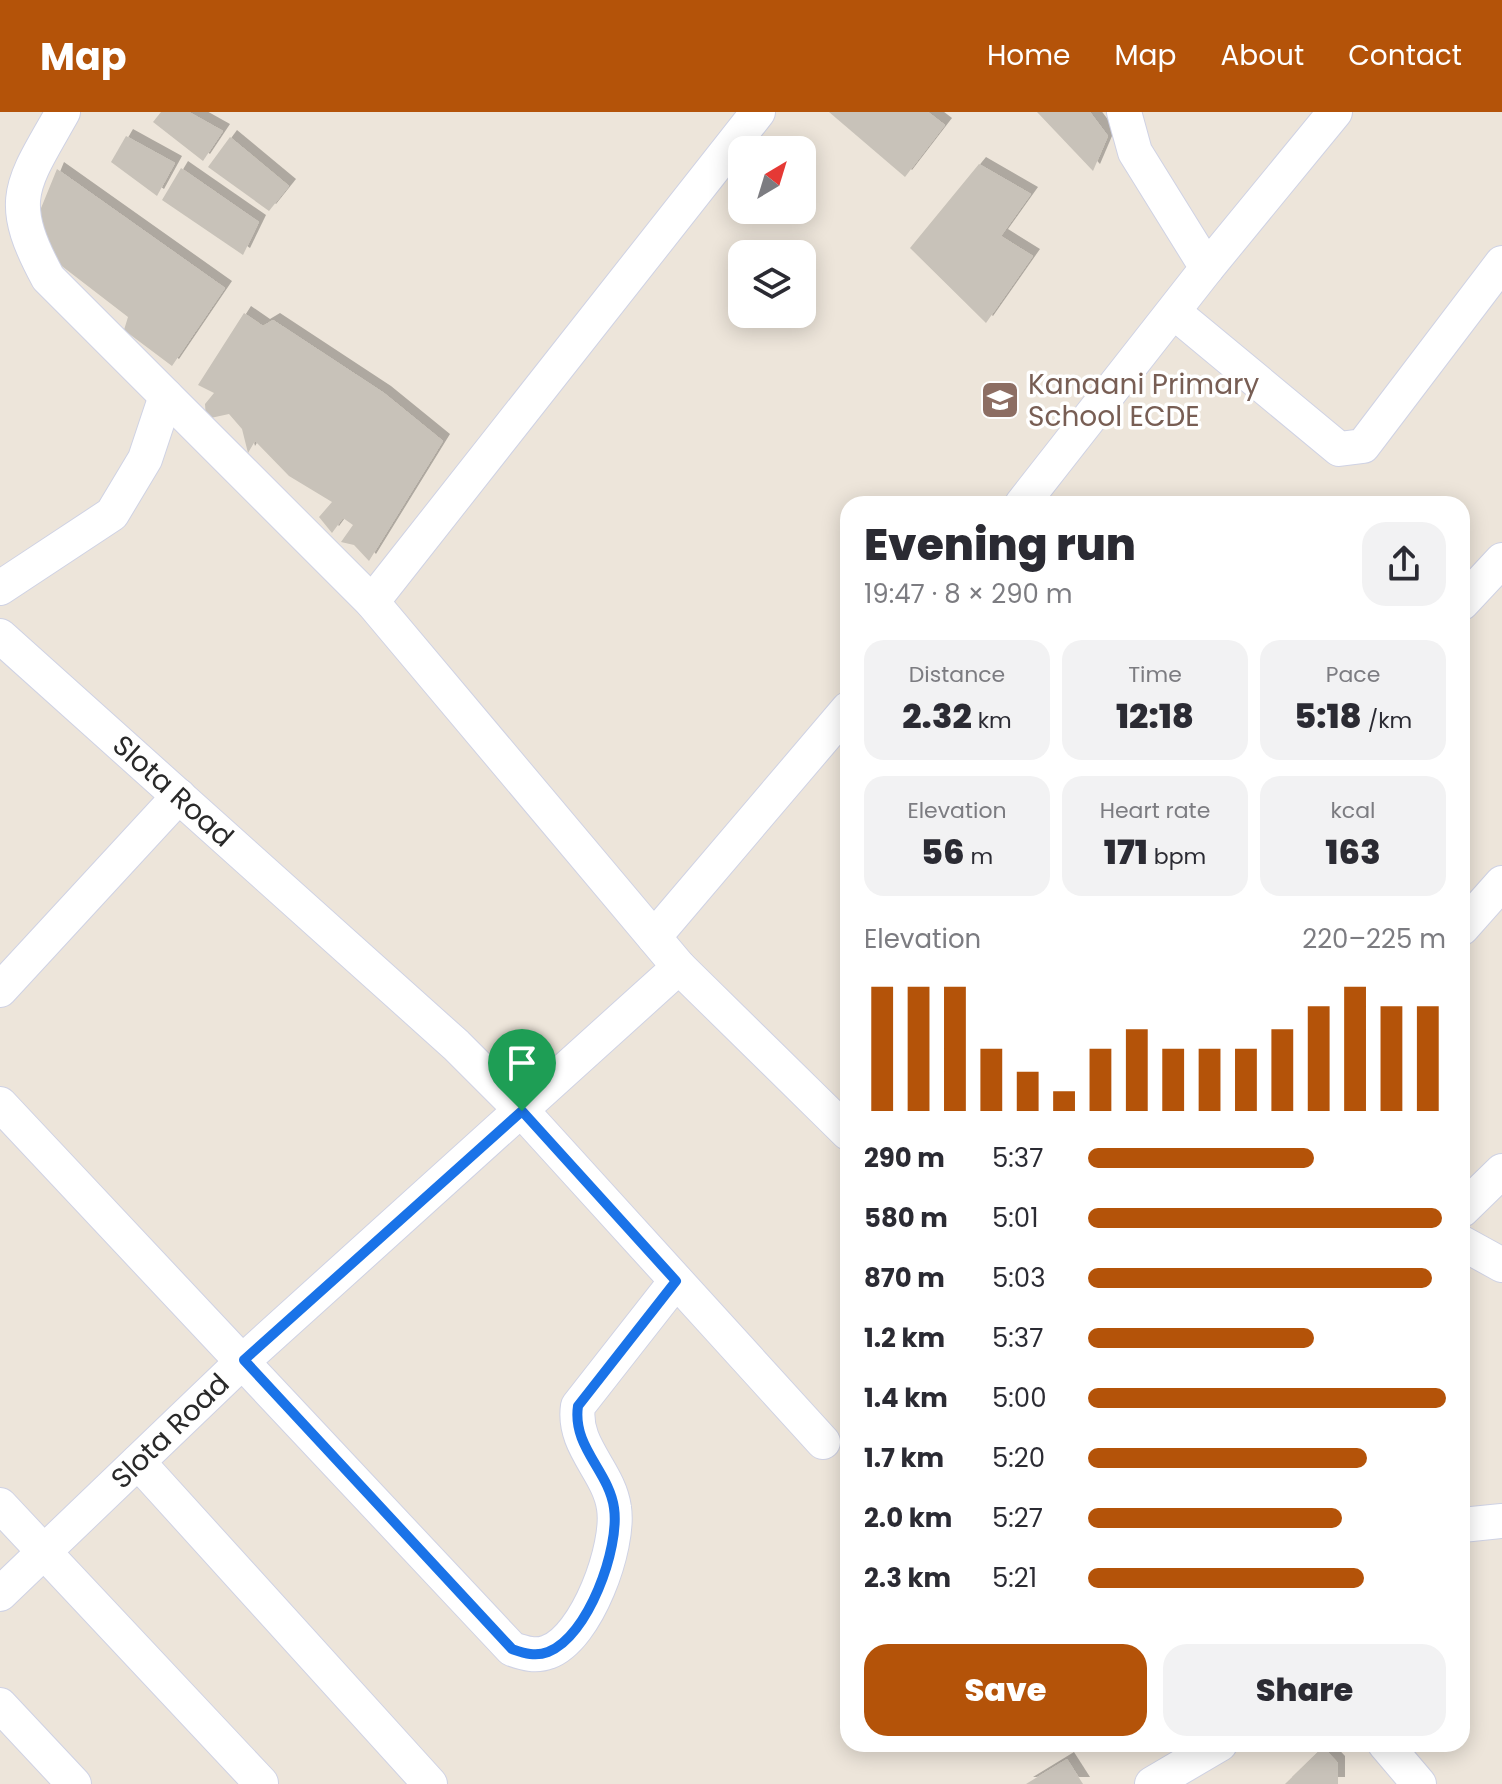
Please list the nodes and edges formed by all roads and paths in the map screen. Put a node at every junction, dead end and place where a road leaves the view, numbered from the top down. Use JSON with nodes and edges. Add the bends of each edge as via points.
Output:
{"nodes":[{"id":1,"x":63,"y":112,"type":"edge"},
{"id":2,"x":758,"y":112,"type":"edge"},
{"id":3,"x":1124,"y":112,"type":"edge"},
{"id":4,"x":1335,"y":112,"type":"edge"},
{"id":5,"x":1502,"y":263,"type":"edge"},
{"id":6,"x":1207,"y":268,"type":"junction"},
{"id":7,"x":1175,"y":313,"type":"junction"},
{"id":8,"x":166,"y":396,"type":"junction"},
{"id":9,"x":1028,"y":496,"type":"edge"},
{"id":10,"x":1502,"y":560,"type":"edge"},
{"id":11,"x":0,"y":588,"type":"edge"},
{"id":12,"x":1470,"y":594,"type":"edge"},
{"id":13,"x":372,"y":602,"type":"junction"},
{"id":14,"x":0,"y":636,"type":"edge"},
{"id":15,"x":840,"y":718,"type":"edge"},
{"id":16,"x":179,"y":796,"type":"junction"},
{"id":17,"x":1502,"y":883,"type":"edge"},
{"id":18,"x":1470,"y":919,"type":"edge"},
{"id":19,"x":654,"y":937,"type":"junction"},
{"id":20,"x":679,"y":967,"type":"junction"},
{"id":21,"x":0,"y":990,"type":"edge"},
{"id":22,"x":0,"y":1104,"type":"edge"},
{"id":23,"x":522,"y":1111,"type":"junction"},
{"id":24,"x":840,"y":1125,"type":"edge"},
{"id":25,"x":1502,"y":1171,"type":"edge"},
{"id":26,"x":1470,"y":1202,"type":"edge"},
{"id":27,"x":1470,"y":1247,"type":"edge"},
{"id":28,"x":1502,"y":1265,"type":"edge"},
{"id":29,"x":676,"y":1281,"type":"junction"},
{"id":30,"x":244,"y":1360,"type":"junction"},
{"id":31,"x":823,"y":1442,"type":"dead end"},
{"id":32,"x":138,"y":1462,"type":"junction"},
{"id":33,"x":0,"y":1505,"type":"edge"},
{"id":34,"x":1502,"y":1521,"type":"edge"},
{"id":35,"x":1470,"y":1524,"type":"edge"},
{"id":36,"x":42,"y":1551,"type":"junction"},
{"id":37,"x":0,"y":1594,"type":"edge"},
{"id":38,"x":0,"y":1705,"type":"edge"},
{"id":39,"x":1206,"y":1752,"type":"edge"},
{"id":40,"x":1392,"y":1752,"type":"edge"},
{"id":41,"x":261,"y":1783,"type":"edge"},
{"id":42,"x":74,"y":1784,"type":"edge"},
{"id":43,"x":430,"y":1784,"type":"edge"},
{"id":44,"x":1152,"y":1784,"type":"edge"},
{"id":45,"x":1419,"y":1784,"type":"edge"}],
"edges":[{"from":1,"to":8,"type":"street","via":[[22,187],[28,240],[48,278]]},
{"from":2,"to":13,"type":"street"},
{"from":3,"to":6,"type":"street","via":[[1135,152]]},
{"from":4,"to":6,"type":"street"},
{"from":5,"to":7,"type":"street","via":[[1363,446],[1339,449]]},
{"from":6,"to":7,"type":"street"},
{"from":7,"to":9,"type":"street"},
{"from":8,"to":11,"type":"street","via":[[145,459],[112,514]]},
{"from":8,"to":13,"type":"street"},
{"from":10,"to":12,"type":"street"},
{"from":13,"to":19,"type":"street"},
{"from":14,"to":16,"type":"street","name":"Slota Road"},
{"from":15,"to":19,"type":"street"},
{"from":16,"to":21,"type":"street"},
{"from":16,"to":23,"type":"street","name":"Slota Road"},
{"from":17,"to":18,"type":"street"},
{"from":19,"to":20,"type":"street"},
{"from":20,"to":23,"type":"street","name":"Slota Road"},
{"from":20,"to":24,"type":"street"},
{"from":22,"to":30,"type":"street"},
{"from":23,"to":29,"type":"street","name":"Slota Road"},
{"from":23,"to":30,"type":"street","name":"Slota Road"},
{"from":25,"to":26,"type":"street"},
{"from":27,"to":28,"type":"street"},
{"from":29,"to":30,"type":"street","via":[[578,1406],[578,1432],[614,1505],[615,1524],[594,1603],[550,1652],[528,1655],[512,1649]]},
{"from":29,"to":31,"type":"street","name":"Slota Road"},
{"from":30,"to":32,"type":"street","name":"Slota Road"},
{"from":32,"to":36,"type":"street","name":"Slota Road"},
{"from":32,"to":43,"type":"street"},
{"from":33,"to":36,"type":"street"},
{"from":34,"to":35,"type":"street"},
{"from":36,"to":37,"type":"street","name":"Slota Road"},
{"from":36,"to":41,"type":"street"},
{"from":38,"to":42,"type":"street"},
{"from":39,"to":44,"type":"street"},
{"from":40,"to":45,"type":"street"}]}
